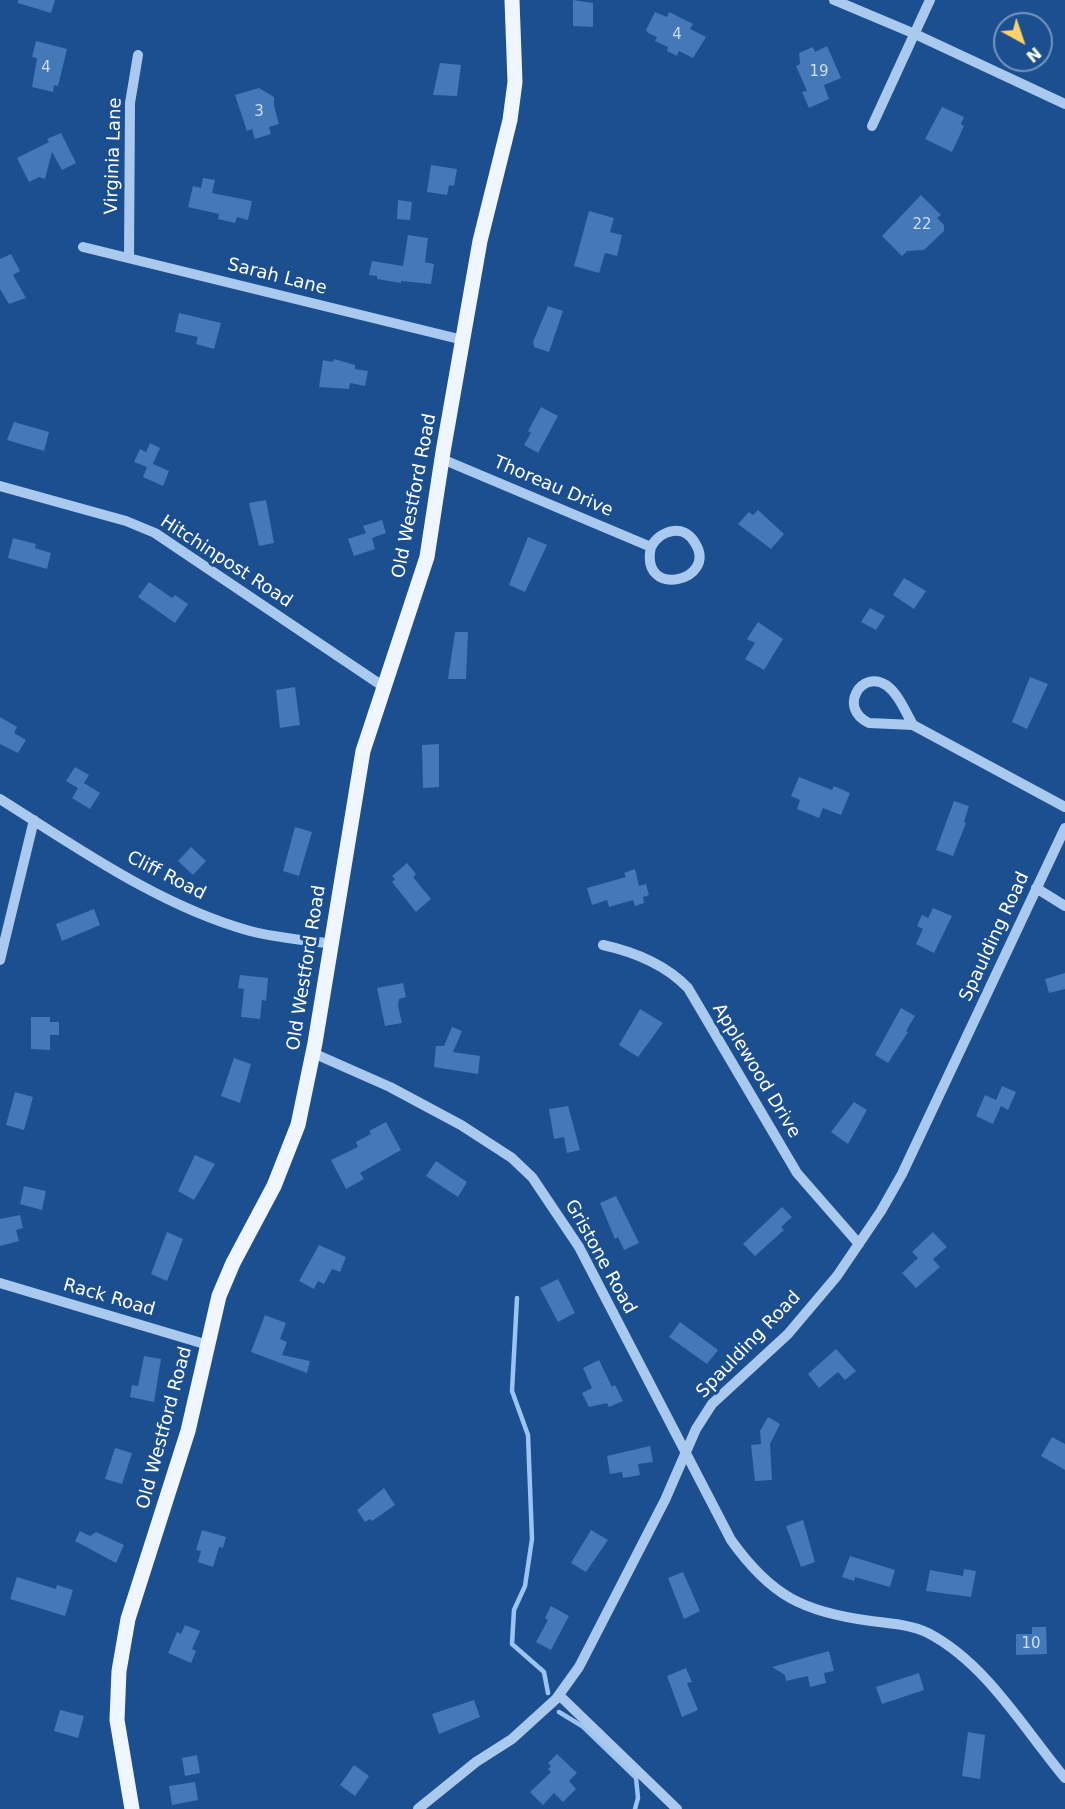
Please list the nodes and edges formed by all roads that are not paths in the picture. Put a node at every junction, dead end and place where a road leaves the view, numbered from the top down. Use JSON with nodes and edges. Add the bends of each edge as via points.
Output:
{"nodes":[{"id":1,"x":512,"y":0,"type":"edge"},
{"id":2,"x":834,"y":0,"type":"edge"},
{"id":3,"x":930,"y":0,"type":"edge"},
{"id":4,"x":915,"y":34,"type":"junction"},
{"id":5,"x":138,"y":55,"type":"dead end"},
{"id":6,"x":1065,"y":104,"type":"edge"},
{"id":7,"x":872,"y":126,"type":"dead end"},
{"id":8,"x":84,"y":247,"type":"dead end"},
{"id":9,"x":129,"y":258,"type":"junction"},
{"id":10,"x":463,"y":340,"type":"junction"},
{"id":11,"x":442,"y":459,"type":"junction"},
{"id":12,"x":0,"y":486,"type":"edge"},
{"id":13,"x":651,"y":547,"type":"junction"},
{"id":14,"x":384,"y":687,"type":"junction"},
{"id":15,"x":914,"y":725,"type":"junction"},
{"id":16,"x":0,"y":799,"type":"edge"},
{"id":17,"x":1065,"y":807,"type":"edge"},
{"id":18,"x":34,"y":820,"type":"junction"},
{"id":19,"x":1065,"y":828,"type":"edge"},
{"id":20,"x":1036,"y":888,"type":"junction"},
{"id":21,"x":1065,"y":906,"type":"edge"},
{"id":22,"x":332,"y":944,"type":"junction"},
{"id":23,"x":603,"y":945,"type":"dead end"},
{"id":24,"x":0,"y":960,"type":"edge"},
{"id":25,"x":313,"y":1053,"type":"junction"},
{"id":26,"x":859,"y":1244,"type":"junction"},
{"id":27,"x":0,"y":1283,"type":"edge"},
{"id":28,"x":208,"y":1345,"type":"junction"},
{"id":29,"x":686,"y":1452,"type":"junction"},
{"id":30,"x":559,"y":1695,"type":"junction"},
{"id":31,"x":1065,"y":1778,"type":"edge"},
{"id":32,"x":132,"y":1809,"type":"edge"},
{"id":33,"x":418,"y":1809,"type":"edge"},
{"id":34,"x":677,"y":1809,"type":"edge"}],
"edges":[{"from":1,"to":10,"type":"main road","name":"Old Westford Road","via":[[515,82],[510,120],[480,241]]},
{"from":2,"to":4,"type":"street"},
{"from":3,"to":4,"type":"street"},
{"from":4,"to":6,"type":"street"},
{"from":4,"to":7,"type":"street"},
{"from":5,"to":9,"type":"street","name":"Virginia Lane","via":[[130,103]]},
{"from":8,"to":9,"type":"street","name":"Sarah Lane"},
{"from":9,"to":10,"type":"street","name":"Sarah Lane"},
{"from":10,"to":11,"type":"main road","name":"Old Westford Road"},
{"from":11,"to":13,"type":"street","name":"Thoreau Drive"},
{"from":11,"to":14,"type":"main road","name":"Old Westford Road","via":[[427,557]]},
{"from":12,"to":14,"type":"street","name":"Hitchinpost Road","via":[[126,521],[155,533]]},
{"from":13,"to":13,"type":"street","via":[[650,563],[660,577],[684,579],[696,567],[699,551],[684,532],[668,531]]},
{"from":14,"to":22,"type":"main road","name":"Old Westford Road","via":[[363,751]]},
{"from":15,"to":15,"type":"street","via":[[883,683],[863,685],[854,695],[854,709],[863,720]]},
{"from":15,"to":17,"type":"street"},
{"from":16,"to":18,"type":"street","name":"Cliff Road"},
{"from":18,"to":22,"type":"street","name":"Cliff Road","via":[[156,893],[204,915],[251,931]]},
{"from":18,"to":24,"type":"street"},
{"from":19,"to":20,"type":"street","name":"Spaulding Road"},
{"from":20,"to":21,"type":"street"},
{"from":20,"to":26,"type":"street","name":"Spaulding Road","via":[[902,1174]]},
{"from":22,"to":25,"type":"main road","name":"Old Westford Road"},
{"from":23,"to":26,"type":"street","name":"Applewood Drive","via":[[649,959],[688,988],[797,1173]]},
{"from":25,"to":28,"type":"main road","name":"Old Westford Road","via":[[298,1125],[274,1185],[219,1296]]},
{"from":25,"to":29,"type":"street","name":"Gristone Road","via":[[390,1087],[461,1125],[512,1158],[532,1177],[579,1247]]},
{"from":26,"to":29,"type":"street","name":"Spaulding Road","via":[[788,1334],[712,1404]]},
{"from":27,"to":28,"type":"street","name":"Rack Road"},
{"from":28,"to":32,"type":"main road","name":"Old Westford Road","via":[[180,1459],[128,1619],[119,1671],[117,1720]]},
{"from":29,"to":30,"type":"street","name":"Spaulding Road","via":[[584,1657]]},
{"from":29,"to":31,"type":"street","name":"Gristone Road","via":[[731,1540],[764,1581],[806,1608],[904,1626],[940,1640],[993,1688]]},
{"from":30,"to":33,"type":"street","name":"Spaulding Road","via":[[512,1739],[476,1762]]},
{"from":30,"to":34,"type":"street"}]}
